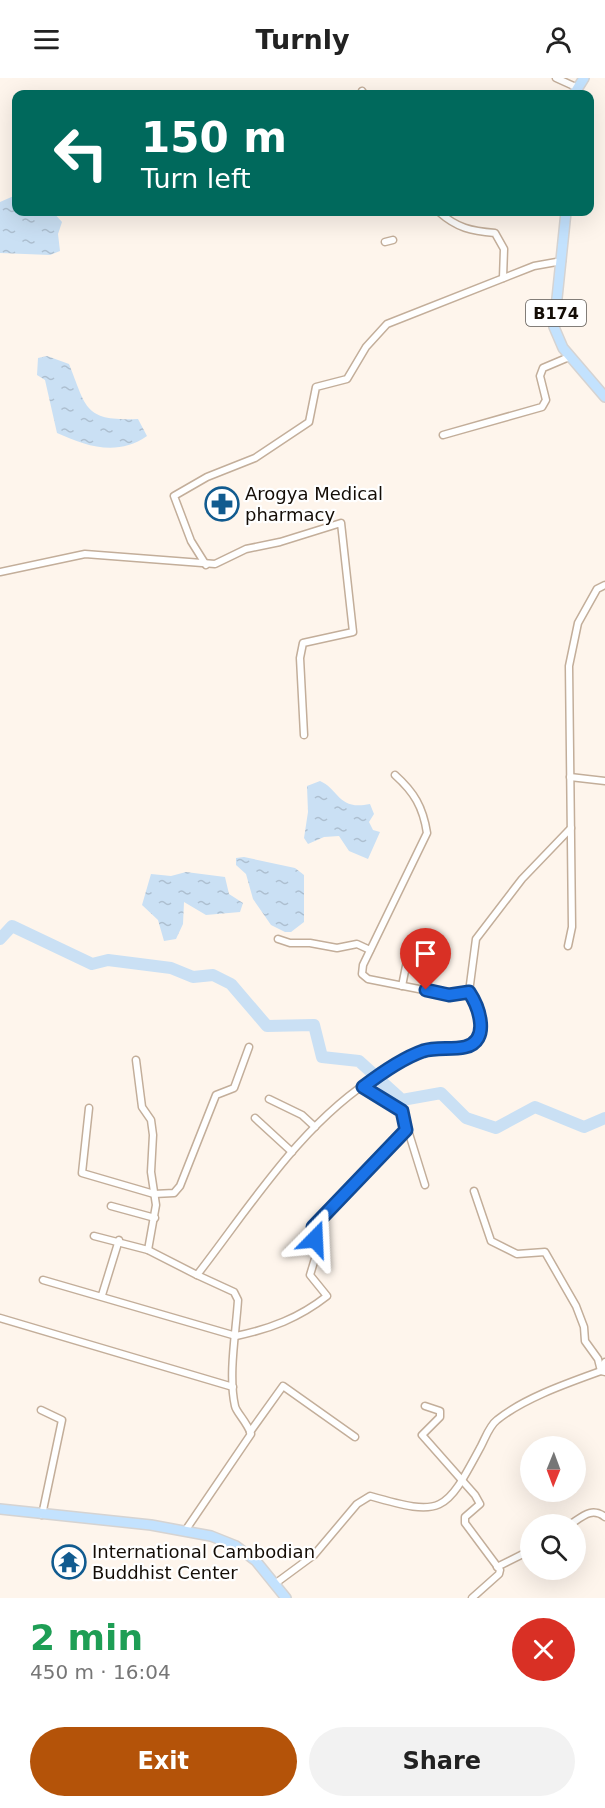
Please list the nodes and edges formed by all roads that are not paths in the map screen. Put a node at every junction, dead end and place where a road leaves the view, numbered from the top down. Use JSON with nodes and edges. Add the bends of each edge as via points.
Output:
{"nodes":[{"id":1,"x":556,"y":78,"type":"edge"},
{"id":2,"x":574,"y":90,"type":"edge"},
{"id":3,"x":443,"y":216,"type":"edge"},
{"id":4,"x":566,"y":216,"type":"edge"},
{"id":5,"x":393,"y":240,"type":"dead end"},
{"id":6,"x":385,"y":242,"type":"dead end"},
{"id":7,"x":562,"y":261,"type":"junction"},
{"id":8,"x":503,"y":278,"type":"junction"},
{"id":9,"x":570,"y":357,"type":"junction"},
{"id":10,"x":605,"y":397,"type":"edge"},
{"id":11,"x":442,"y":435,"type":"dead end"},
{"id":12,"x":206,"y":565,"type":"junction"},
{"id":13,"x":0,"y":572,"type":"edge"},
{"id":14,"x":605,"y":585,"type":"edge"},
{"id":15,"x":304,"y":735,"type":"dead end"},
{"id":16,"x":395,"y":775,"type":"dead end"},
{"id":17,"x":570,"y":777,"type":"junction"},
{"id":18,"x":605,"y":781,"type":"edge"},
{"id":19,"x":571,"y":828,"type":"junction"},
{"id":20,"x":278,"y":939,"type":"dead end"},
{"id":21,"x":568,"y":946,"type":"dead end"},
{"id":22,"x":370,"y":950,"type":"junction"},
{"id":23,"x":409,"y":951,"type":"dead end"},
{"id":24,"x":402,"y":986,"type":"junction"},
{"id":25,"x":469,"y":992,"type":"junction"},
{"id":26,"x":249,"y":1047,"type":"dead end"},
{"id":27,"x":136,"y":1060,"type":"dead end"},
{"id":28,"x":363,"y":1087,"type":"junction"},
{"id":29,"x":269,"y":1099,"type":"dead end"},
{"id":30,"x":89,"y":1107,"type":"dead end"},
{"id":31,"x":255,"y":1118,"type":"dead end"},
{"id":32,"x":315,"y":1127,"type":"junction"},
{"id":33,"x":406,"y":1130,"type":"junction"},
{"id":34,"x":291,"y":1152,"type":"junction"},
{"id":35,"x":424,"y":1185,"type":"dead end"},
{"id":36,"x":474,"y":1191,"type":"dead end"},
{"id":37,"x":154,"y":1194,"type":"junction"},
{"id":38,"x":111,"y":1206,"type":"dead end"},
{"id":39,"x":155,"y":1218,"type":"junction"},
{"id":40,"x":94,"y":1236,"type":"dead end"},
{"id":41,"x":118,"y":1240,"type":"junction"},
{"id":42,"x":148,"y":1250,"type":"junction"},
{"id":43,"x":197,"y":1275,"type":"junction"},
{"id":44,"x":43,"y":1280,"type":"dead end"},
{"id":45,"x":102,"y":1295,"type":"junction"},
{"id":46,"x":0,"y":1318,"type":"edge"},
{"id":47,"x":236,"y":1335,"type":"junction"},
{"id":48,"x":605,"y":1362,"type":"edge"},
{"id":49,"x":603,"y":1371,"type":"edge"},
{"id":50,"x":233,"y":1387,"type":"junction"},
{"id":51,"x":425,"y":1406,"type":"dead end"},
{"id":52,"x":41,"y":1410,"type":"dead end"},
{"id":53,"x":250,"y":1432,"type":"junction"},
{"id":54,"x":355,"y":1437,"type":"dead end"},
{"id":55,"x":462,"y":1481,"type":"junction"},
{"id":56,"x":0,"y":1509,"type":"edge"},
{"id":57,"x":42,"y":1515,"type":"junction"},
{"id":58,"x":586,"y":1515,"type":"edge"},
{"id":59,"x":605,"y":1517,"type":"edge"},
{"id":60,"x":186,"y":1531,"type":"junction"},
{"id":61,"x":520,"y":1556,"type":"edge"},
{"id":62,"x":497,"y":1567,"type":"junction"},
{"id":63,"x":276,"y":1583,"type":"junction"},
{"id":64,"x":286,"y":1598,"type":"edge"},
{"id":65,"x":472,"y":1598,"type":"edge"}],
"edges":[{"from":1,"to":2,"type":"street"},
{"from":3,"to":8,"type":"street","via":[[468,231],[495,233],[504,249]]},
{"from":4,"to":7,"type":"main road","number":"B174"},
{"from":5,"to":6,"type":"street"},
{"from":7,"to":8,"type":"street"},
{"from":7,"to":9,"type":"main road","number":"B174","via":[[554,327]]},
{"from":8,"to":12,"type":"street","via":[[387,324],[366,347],[347,379],[316,387],[309,422],[255,458],[207,477],[174,496],[191,541]]},
{"from":9,"to":10,"type":"main road","number":"B174"},
{"from":9,"to":11,"type":"street","via":[[543,368],[540,376],[546,400],[542,407]]},
{"from":12,"to":13,"type":"street","via":[[86,554]]},
{"from":12,"to":15,"type":"street","via":[[246,549],[341,523],[353,632],[303,642],[300,658]]},
{"from":14,"to":17,"type":"street","via":[[597,589],[578,623],[569,666]]},
{"from":16,"to":22,"type":"street","via":[[412,790],[424,814],[427,833]]},
{"from":17,"to":18,"type":"street"},
{"from":17,"to":19,"type":"street"},
{"from":19,"to":21,"type":"street","via":[[572,927]]},
{"from":19,"to":25,"type":"street","via":[[522,879],[476,939]]},
{"from":20,"to":22,"type":"street","via":[[337,948],[357,944]]},
{"from":22,"to":24,"type":"street","via":[[362,974],[368,979]]},
{"from":23,"to":24,"type":"street"},
{"from":24,"to":25,"type":"street","via":[[449,995]]},
{"from":25,"to":28,"type":"street","via":[[478,1006],[482,1027],[476,1040],[467,1047],[423,1051]]},
{"from":26,"to":37,"type":"street","via":[[234,1088],[216,1095],[178,1190]]},
{"from":27,"to":37,"type":"street","via":[[142,1107],[151,1120]]},
{"from":28,"to":32,"type":"street","via":[[338,1103]]},
{"from":28,"to":33,"type":"street","via":[[402,1111]]},
{"from":29,"to":32,"type":"street","via":[[302,1115]]},
{"from":30,"to":37,"type":"street","via":[[82,1173]]},
{"from":31,"to":34,"type":"street"},
{"from":32,"to":34,"type":"street"},
{"from":33,"to":35,"type":"street"},
{"from":33,"to":47,"type":"street","via":[[313,1227],[317,1252],[310,1275],[327,1296],[266,1330]]},
{"from":34,"to":43,"type":"street"},
{"from":36,"to":49,"type":"street","via":[[491,1241],[517,1254],[545,1252],[576,1306],[585,1341]]},
{"from":37,"to":39,"type":"street"},
{"from":38,"to":39,"type":"street"},
{"from":39,"to":42,"type":"street"},
{"from":40,"to":41,"type":"street"},
{"from":41,"to":42,"type":"street"},
{"from":41,"to":45,"type":"street"},
{"from":42,"to":43,"type":"street"},
{"from":43,"to":47,"type":"street","via":[[234,1292],[238,1300]]},
{"from":44,"to":45,"type":"street"},
{"from":45,"to":47,"type":"street"},
{"from":46,"to":50,"type":"street"},
{"from":47,"to":50,"type":"street"},
{"from":48,"to":49,"type":"street"},
{"from":49,"to":55,"type":"street","via":[[548,1392],[498,1419]]},
{"from":50,"to":53,"type":"street","via":[[235,1408],[247,1421]]},
{"from":51,"to":55,"type":"street","via":[[440,1411],[440,1417],[422,1435]]},
{"from":52,"to":57,"type":"street","via":[[62,1420]]},
{"from":53,"to":54,"type":"street","via":[[283,1386]]},
{"from":53,"to":60,"type":"street"},
{"from":55,"to":62,"type":"street","via":[[480,1504],[465,1517],[465,1523]]},
{"from":55,"to":63,"type":"street","via":[[456,1492],[431,1508],[412,1508],[370,1496],[357,1504],[314,1555]]},
{"from":56,"to":57,"type":"main road"},
{"from":57,"to":60,"type":"main road"},
{"from":58,"to":59,"type":"street","via":[[591,1512]]},
{"from":60,"to":63,"type":"main road","via":[[236,1546]]},
{"from":61,"to":62,"type":"street"},
{"from":62,"to":65,"type":"street","via":[[499,1574]]},
{"from":63,"to":64,"type":"main road"}]}
